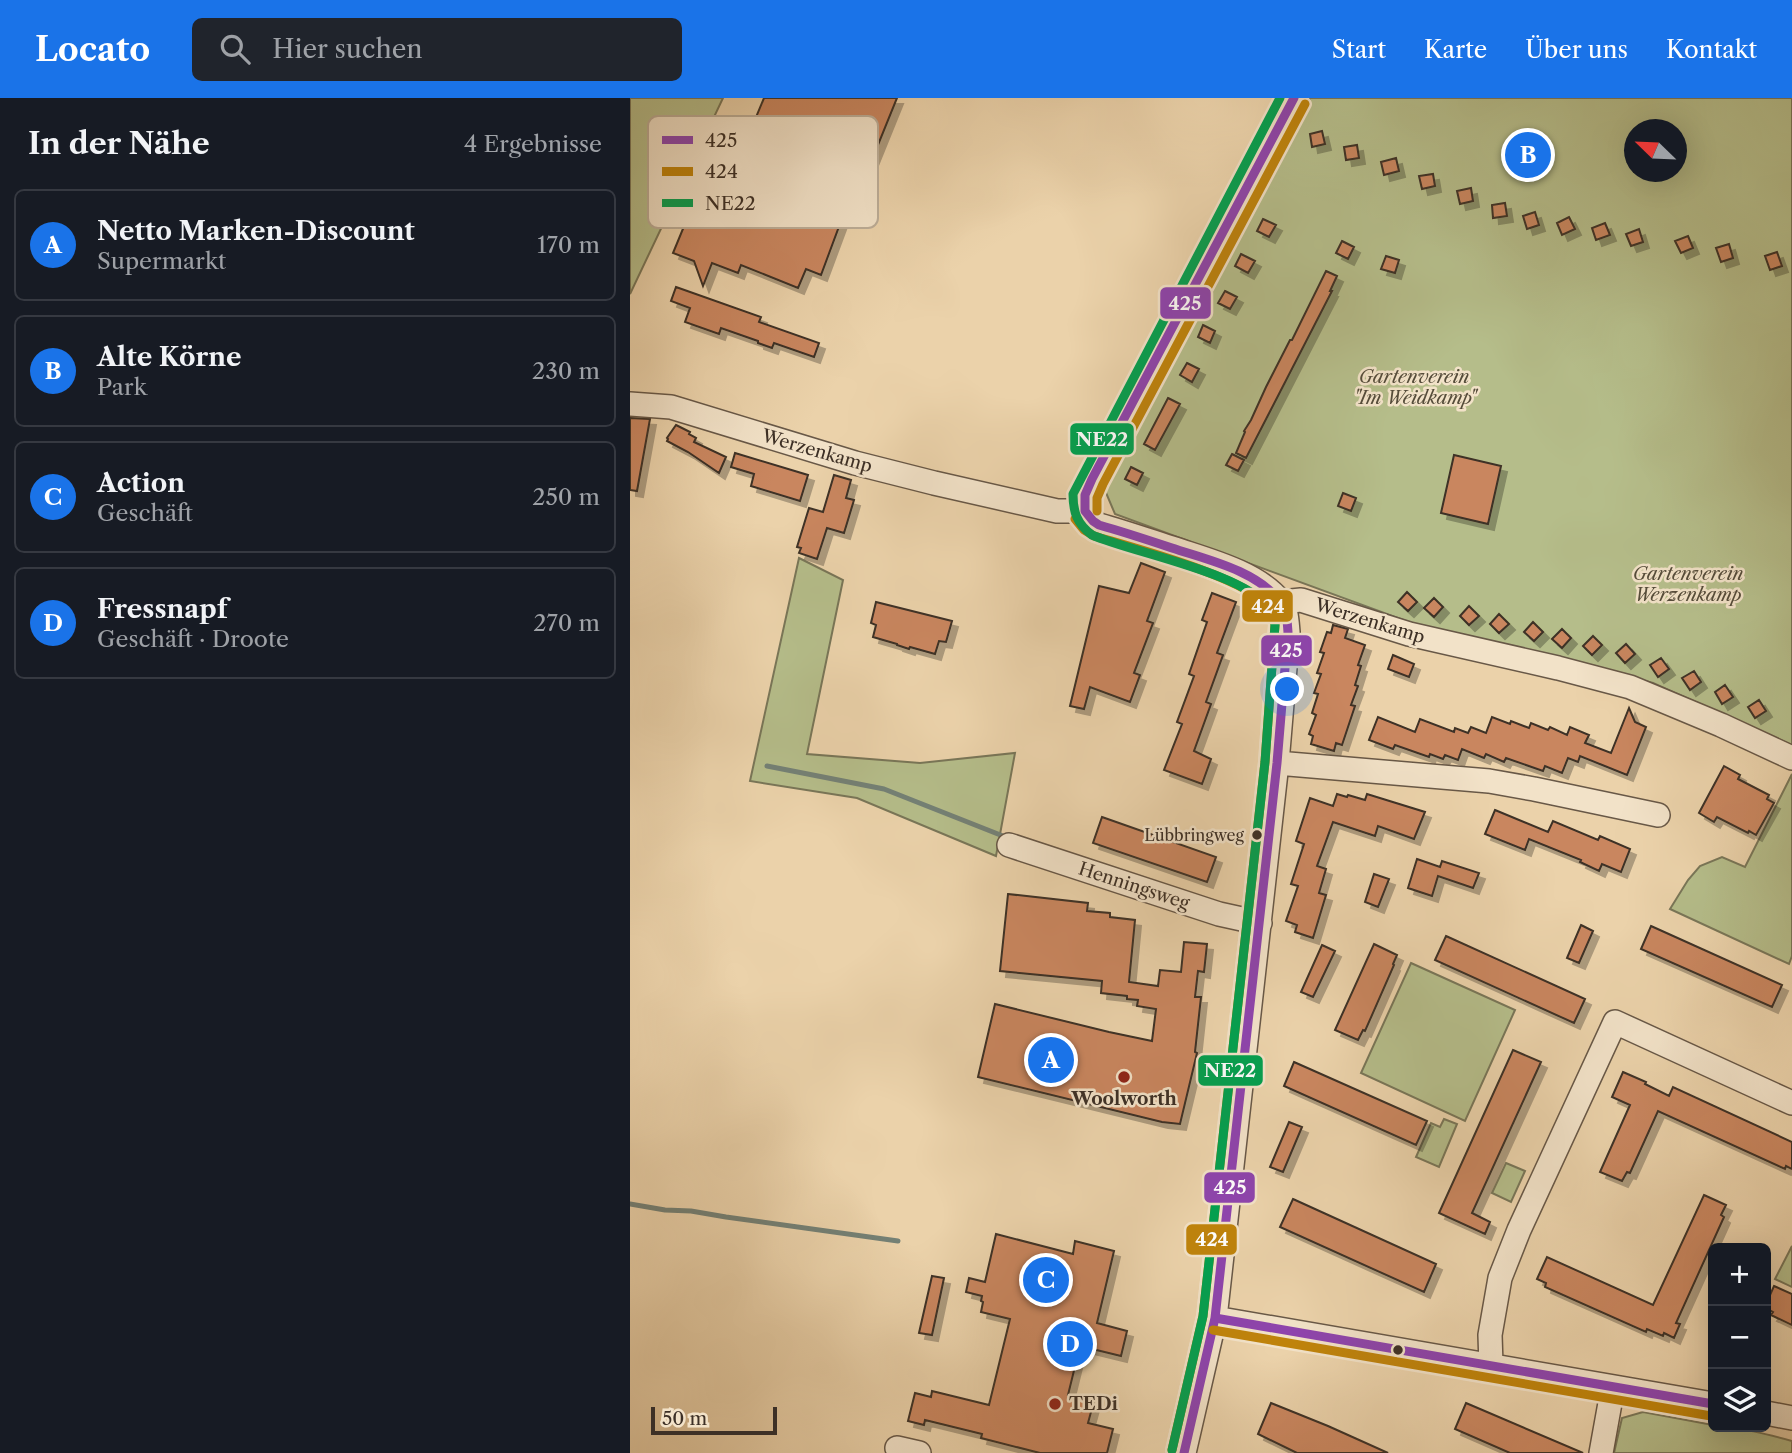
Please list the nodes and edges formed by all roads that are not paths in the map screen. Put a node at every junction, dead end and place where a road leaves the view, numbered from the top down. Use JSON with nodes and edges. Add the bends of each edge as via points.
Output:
{"nodes":[{"id":1,"x":1294,"y":98,"type":"edge"},
{"id":2,"x":630,"y":404,"type":"edge"},
{"id":3,"x":1085,"y":511,"type":"junction"},
{"id":4,"x":1282,"y":602,"type":"junction"},
{"id":5,"x":1792,"y":758,"type":"edge"},
{"id":6,"x":1277,"y":763,"type":"junction"},
{"id":7,"x":1658,"y":816,"type":"dead end"},
{"id":8,"x":1009,"y":845,"type":"dead end"},
{"id":9,"x":1260,"y":923,"type":"junction"},
{"id":10,"x":1792,"y":1103,"type":"edge"},
{"id":11,"x":1215,"y":1318,"type":"junction"},
{"id":12,"x":1491,"y":1365,"type":"junction"},
{"id":13,"x":1611,"y":1387,"type":"junction"},
{"id":14,"x":1708,"y":1403,"type":"edge"},
{"id":15,"x":1771,"y":1414,"type":"edge"},
{"id":16,"x":1792,"y":1418,"type":"edge"},
{"id":17,"x":1184,"y":1453,"type":"edge"},
{"id":18,"x":1601,"y":1453,"type":"edge"}],
"edges":[{"from":1,"to":3,"type":"street","via":[[1092,478]]},
{"from":2,"to":3,"type":"street","name":"Werzenkamp","via":[[671,407],[934,483],[1057,511]]},
{"from":3,"to":4,"type":"street","name":"Werzenkamp","via":[[1098,524],[1236,571],[1262,584]]},
{"from":4,"to":5,"type":"street","name":"Werzenkamp","via":[[1301,600],[1409,634],[1630,687]]},
{"from":4,"to":6,"type":"street","via":[[1288,632]]},
{"from":6,"to":7,"type":"street","via":[[1489,781]]},
{"from":6,"to":9,"type":"street"},
{"from":8,"to":9,"type":"street","name":"Henningsweg","via":[[1219,914]]},
{"from":9,"to":11,"type":"street"},
{"from":10,"to":12,"type":"street","via":[[1615,1022],[1500,1278],[1490,1335]]},
{"from":11,"to":12,"type":"street"},
{"from":11,"to":17,"type":"street"},
{"from":12,"to":13,"type":"street"},
{"from":13,"to":14,"type":"street"},
{"from":13,"to":18,"type":"street"},
{"from":15,"to":16,"type":"street"}]}
